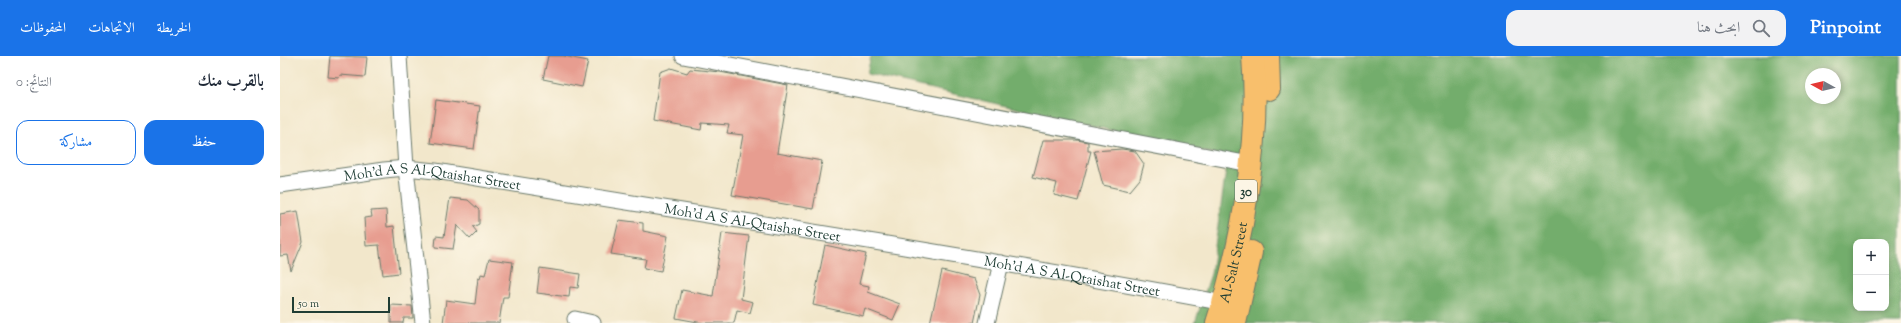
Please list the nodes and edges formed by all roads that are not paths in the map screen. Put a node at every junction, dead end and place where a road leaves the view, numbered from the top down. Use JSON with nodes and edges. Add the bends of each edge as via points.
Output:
{"nodes":[{"id":1,"x":399,"y":56,"type":"edge"},
{"id":2,"x":683,"y":56,"type":"edge"},
{"id":3,"x":1253,"y":56,"type":"edge"},
{"id":4,"x":1268,"y":56,"type":"edge"},
{"id":5,"x":1250,"y":164,"type":"junction"},
{"id":6,"x":406,"y":168,"type":"junction"},
{"id":7,"x":280,"y":185,"type":"edge"},
{"id":8,"x":1001,"y":263,"type":"junction"},
{"id":9,"x":1224,"y":303,"type":"junction"},
{"id":10,"x":575,"y":319,"type":"dead end"},
{"id":11,"x":424,"y":323,"type":"edge"},
{"id":12,"x":593,"y":323,"type":"edge"},
{"id":13,"x":987,"y":323,"type":"edge"},
{"id":14,"x":1217,"y":323,"type":"edge"},
{"id":15,"x":1235,"y":323,"type":"edge"}],
"edges":[{"from":1,"to":6,"type":"street"},
{"from":2,"to":5,"type":"street"},
{"from":3,"to":5,"type":"main road","name":"Al-Salt Street","number":"30","via":[[1254,106]]},
{"from":4,"to":15,"type":"main road","name":"Al-Salt Street","number":"30","via":[[1269,119],[1262,189],[1255,236]]},
{"from":5,"to":9,"type":"main road","name":"Al-Salt Street","number":"30","via":[[1239,241]]},
{"from":6,"to":7,"type":"street","name":"Moh'd A S Al-Qtaishat Street"},
{"from":6,"to":8,"type":"street","name":"Moh'd A S Al-Qtaishat Street","via":[[858,238]]},
{"from":6,"to":11,"type":"street"},
{"from":8,"to":9,"type":"street","name":"Moh'd A S Al-Qtaishat Street"},
{"from":8,"to":13,"type":"street"},
{"from":9,"to":14,"type":"main road","name":"Al-Salt Street","number":"30"},
{"from":10,"to":12,"type":"street"}]}
